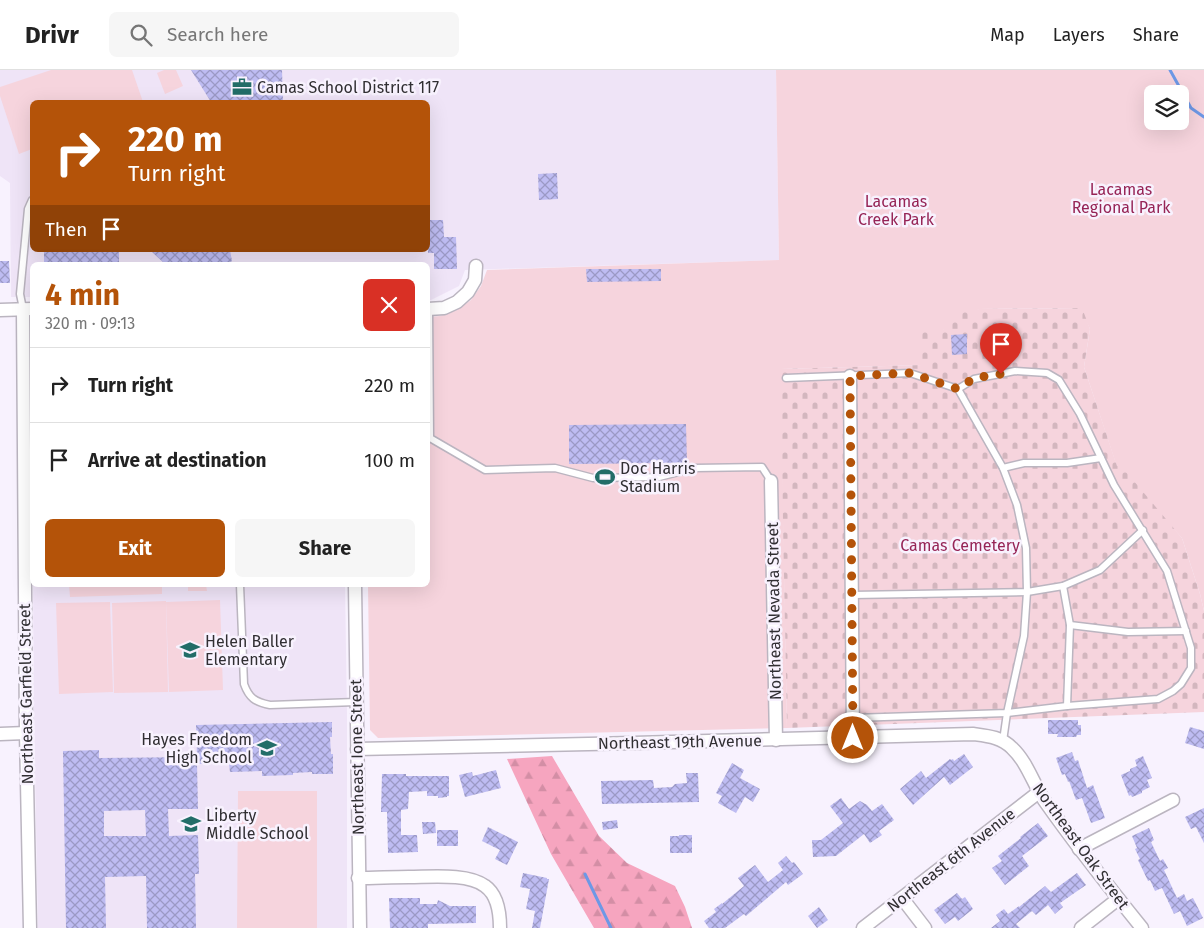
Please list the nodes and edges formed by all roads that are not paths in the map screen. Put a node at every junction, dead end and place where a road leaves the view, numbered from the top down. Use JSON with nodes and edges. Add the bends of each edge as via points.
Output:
{"nodes":[{"id":1,"x":30,"y":204,"type":"edge"},
{"id":2,"x":476,"y":266,"type":"dead end"},
{"id":3,"x":28,"y":309,"type":"edge"},
{"id":4,"x":430,"y":309,"type":"edge"},
{"id":5,"x":0,"y":310,"type":"edge"},
{"id":6,"x":850,"y":376,"type":"junction"},
{"id":7,"x":786,"y":378,"type":"dead end"},
{"id":8,"x":958,"y":389,"type":"junction"},
{"id":9,"x":28,"y":407,"type":"edge"},
{"id":10,"x":430,"y":438,"type":"edge"},
{"id":11,"x":1101,"y":458,"type":"junction"},
{"id":12,"x":1003,"y":468,"type":"junction"},
{"id":13,"x":772,"y":481,"type":"joint"},
{"id":14,"x":1142,"y":530,"type":"junction"},
{"id":15,"x":28,"y":555,"type":"edge"},
{"id":16,"x":1064,"y":586,"type":"junction"},
{"id":17,"x":240,"y":587,"type":"edge"},
{"id":18,"x":355,"y":587,"type":"edge"},
{"id":19,"x":1028,"y":592,"type":"junction"},
{"id":20,"x":852,"y":595,"type":"junction"},
{"id":21,"x":1070,"y":625,"type":"junction"},
{"id":22,"x":1186,"y":631,"type":"junction"},
{"id":23,"x":356,"y":702,"type":"junction"},
{"id":24,"x":1067,"y":706,"type":"junction"},
{"id":25,"x":1008,"y":713,"type":"junction"},
{"id":26,"x":853,"y":718,"type":"junction"},
{"id":27,"x":26,"y":733,"type":"junction"},
{"id":28,"x":0,"y":734,"type":"edge"},
{"id":29,"x":853,"y":738,"type":"junction"},
{"id":30,"x":776,"y":740,"type":"junction"},
{"id":31,"x":1003,"y":741,"type":"junction"},
{"id":32,"x":357,"y":749,"type":"junction"},
{"id":33,"x":1039,"y":792,"type":"junction"},
{"id":34,"x":1174,"y":800,"type":"dead end"},
{"id":35,"x":1078,"y":849,"type":"junction"},
{"id":36,"x":358,"y":878,"type":"junction"},
{"id":37,"x":902,"y":898,"type":"junction"},
{"id":38,"x":1118,"y":899,"type":"junction"},
{"id":39,"x":30,"y":928,"type":"edge"},
{"id":40,"x":360,"y":928,"type":"edge"},
{"id":41,"x":500,"y":928,"type":"edge"},
{"id":42,"x":863,"y":928,"type":"edge"},
{"id":43,"x":926,"y":928,"type":"edge"},
{"id":44,"x":1080,"y":928,"type":"edge"},
{"id":45,"x":1142,"y":928,"type":"edge"}],
"edges":[{"from":1,"to":3,"type":"lane","via":[[20,294]]},
{"from":2,"to":4,"type":"street","via":[[475,280],[468,292],[444,308]]},
{"from":3,"to":5,"type":"street"},
{"from":3,"to":9,"type":"street","name":"Northeast Garfield Street"},
{"from":6,"to":7,"type":"lane"},
{"from":6,"to":8,"type":"lane","via":[[910,373]]},
{"from":6,"to":20,"type":"street"},
{"from":8,"to":11,"type":"lane","via":[[974,378],[1015,371],[1047,373],[1059,380]]},
{"from":8,"to":12,"type":"lane"},
{"from":9,"to":15,"type":"street","name":"Northeast Garfield Street"},
{"from":10,"to":13,"type":"lane","via":[[485,470],[555,468],[593,478],[658,477],[695,468],[762,467]]},
{"from":11,"to":12,"type":"lane","via":[[1067,463],[1024,463]]},
{"from":11,"to":14,"type":"lane"},
{"from":12,"to":19,"type":"lane","via":[[1017,505],[1026,548]]},
{"from":13,"to":30,"type":"street","name":"Northeast Nevada Street"},
{"from":14,"to":16,"type":"lane","via":[[1100,570]]},
{"from":14,"to":22,"type":"lane","via":[[1167,571]]},
{"from":15,"to":27,"type":"street","name":"Northeast Garfield Street"},
{"from":16,"to":19,"type":"lane"},
{"from":16,"to":21,"type":"lane"},
{"from":17,"to":23,"type":"lane","via":[[244,684],[253,699],[270,704]]},
{"from":18,"to":23,"type":"street","name":"Northeast Ione Street"},
{"from":19,"to":20,"type":"lane"},
{"from":19,"to":25,"type":"lane","via":[[1024,636]]},
{"from":20,"to":26,"type":"street"},
{"from":21,"to":22,"type":"lane","via":[[1128,632]]},
{"from":21,"to":24,"type":"lane"},
{"from":22,"to":24,"type":"lane","via":[[1191,648],[1191,668],[1174,691],[1158,699]]},
{"from":23,"to":32,"type":"street","name":"Northeast Ione Street"},
{"from":24,"to":25,"type":"lane"},
{"from":25,"to":26,"type":"lane"},
{"from":25,"to":31,"type":"lane"},
{"from":26,"to":29,"type":"street"},
{"from":27,"to":28,"type":"street"},
{"from":27,"to":39,"type":"street","name":"Northeast Garfield Street"},
{"from":29,"to":30,"type":"street","name":"Northeast 19th Avenue"},
{"from":29,"to":31,"type":"street","name":"Northeast 19th Avenue","via":[[973,734]]},
{"from":30,"to":32,"type":"street","name":"Northeast 19th Avenue"},
{"from":31,"to":33,"type":"street","name":"Northeast Oak Street","via":[[1024,763]]},
{"from":32,"to":36,"type":"street","name":"Northeast Ione Street"},
{"from":33,"to":35,"type":"street","name":"Northeast Oak Street"},
{"from":33,"to":37,"type":"street","name":"Northeast 6th Avenue"},
{"from":34,"to":35,"type":"street"},
{"from":35,"to":38,"type":"street","name":"Northeast Oak Street"},
{"from":36,"to":40,"type":"street","name":"Northeast Ione Street"},
{"from":36,"to":41,"type":"street","via":[[469,878],[486,886],[497,900]]},
{"from":37,"to":42,"type":"street","name":"Northeast 6th Avenue"},
{"from":37,"to":43,"type":"street"},
{"from":38,"to":44,"type":"street"},
{"from":38,"to":45,"type":"street","name":"Northeast Oak Street"}]}
